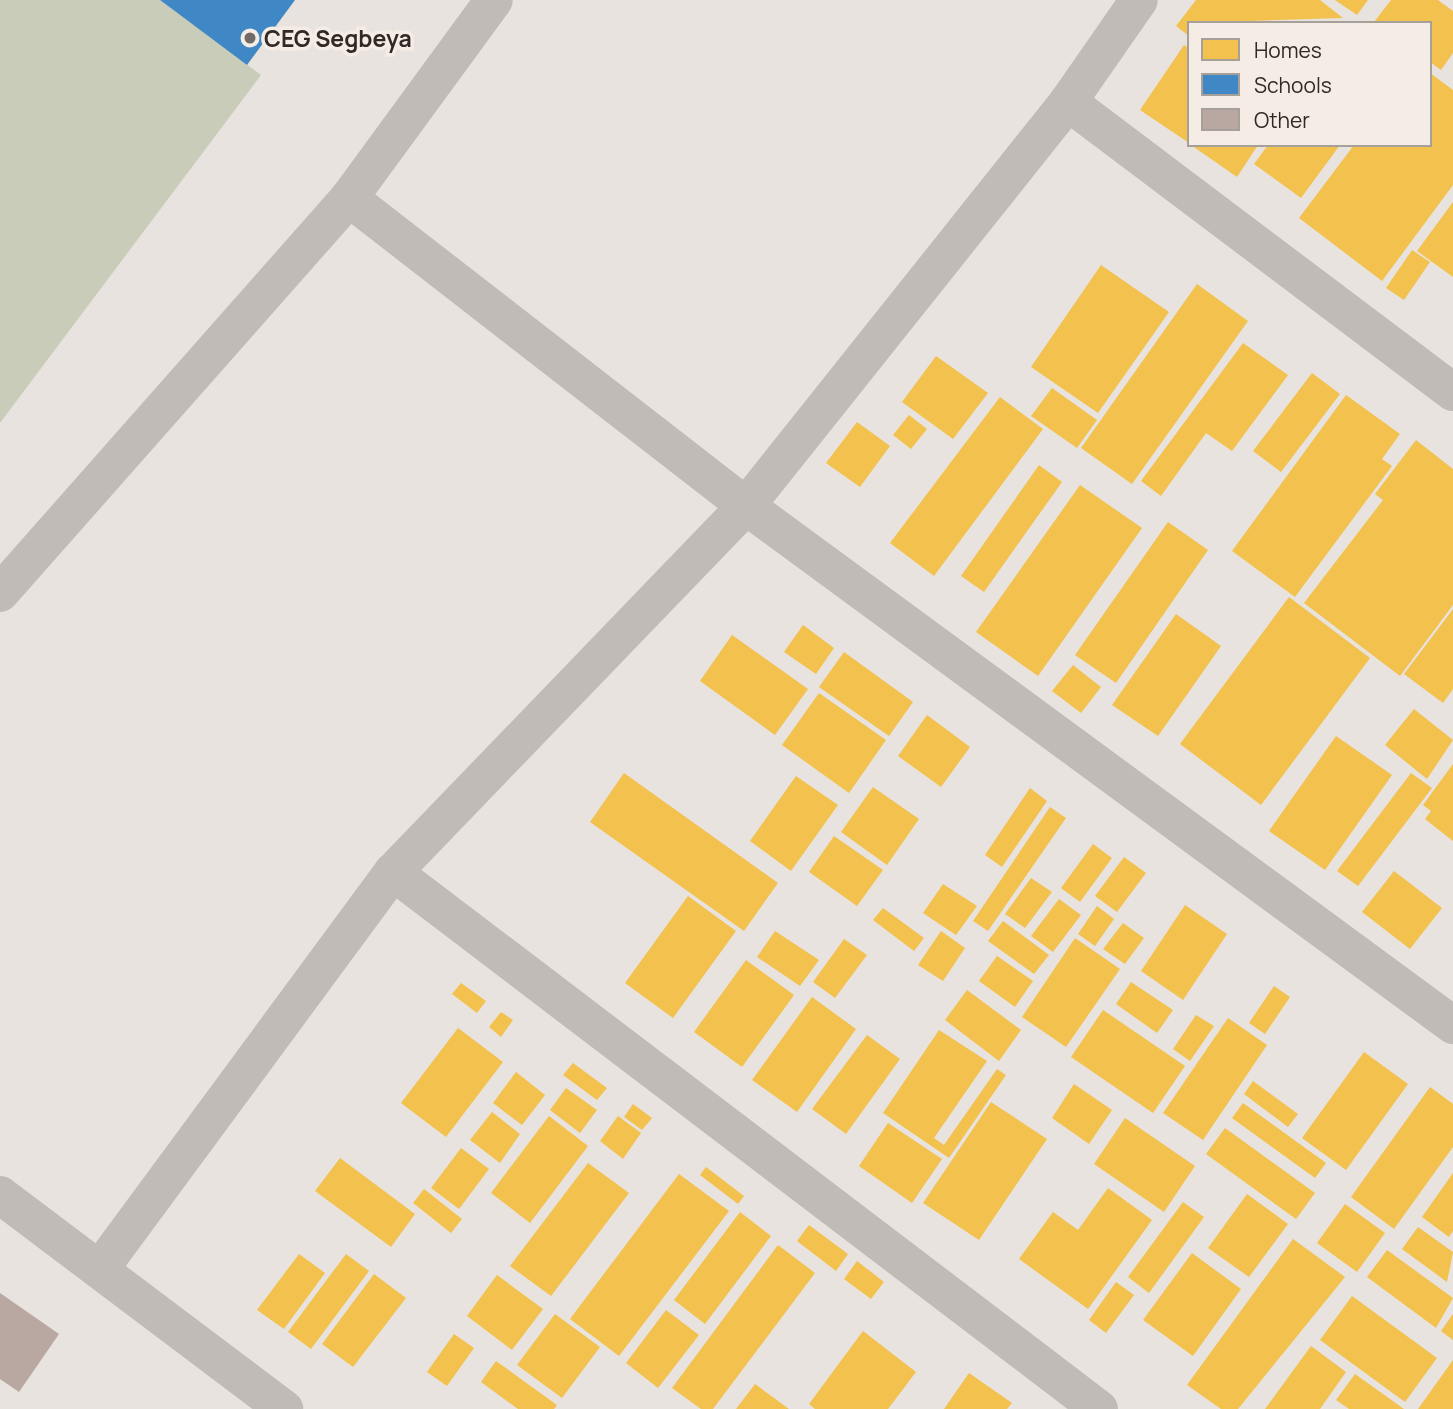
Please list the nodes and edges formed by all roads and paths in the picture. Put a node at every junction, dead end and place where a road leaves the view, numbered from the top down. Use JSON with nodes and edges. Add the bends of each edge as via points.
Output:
{"nodes":[{"id":1,"x":494,"y":0,"type":"edge"},
{"id":2,"x":1139,"y":0,"type":"edge"},
{"id":3,"x":1068,"y":102,"type":"junction"},
{"id":4,"x":349,"y":198,"type":"junction"},
{"id":5,"x":1453,"y":392,"type":"edge"},
{"id":6,"x":746,"y":506,"type":"junction"},
{"id":7,"x":0,"y":593,"type":"edge"},
{"id":8,"x":393,"y":872,"type":"junction"},
{"id":9,"x":1453,"y":1025,"type":"edge"},
{"id":10,"x":0,"y":1195,"type":"edge"},
{"id":11,"x":100,"y":1269,"type":"junction"},
{"id":12,"x":284,"y":1409,"type":"edge"},
{"id":13,"x":1099,"y":1409,"type":"edge"}],
"edges":[{"from":1,"to":4,"type":"street"},
{"from":2,"to":3,"type":"street"},
{"from":3,"to":5,"type":"street"},
{"from":3,"to":6,"type":"street"},
{"from":4,"to":6,"type":"street"},
{"from":4,"to":7,"type":"street"},
{"from":6,"to":8,"type":"street"},
{"from":6,"to":9,"type":"street"},
{"from":8,"to":11,"type":"street"},
{"from":8,"to":13,"type":"street"},
{"from":10,"to":11,"type":"street"},
{"from":11,"to":12,"type":"street"}]}
